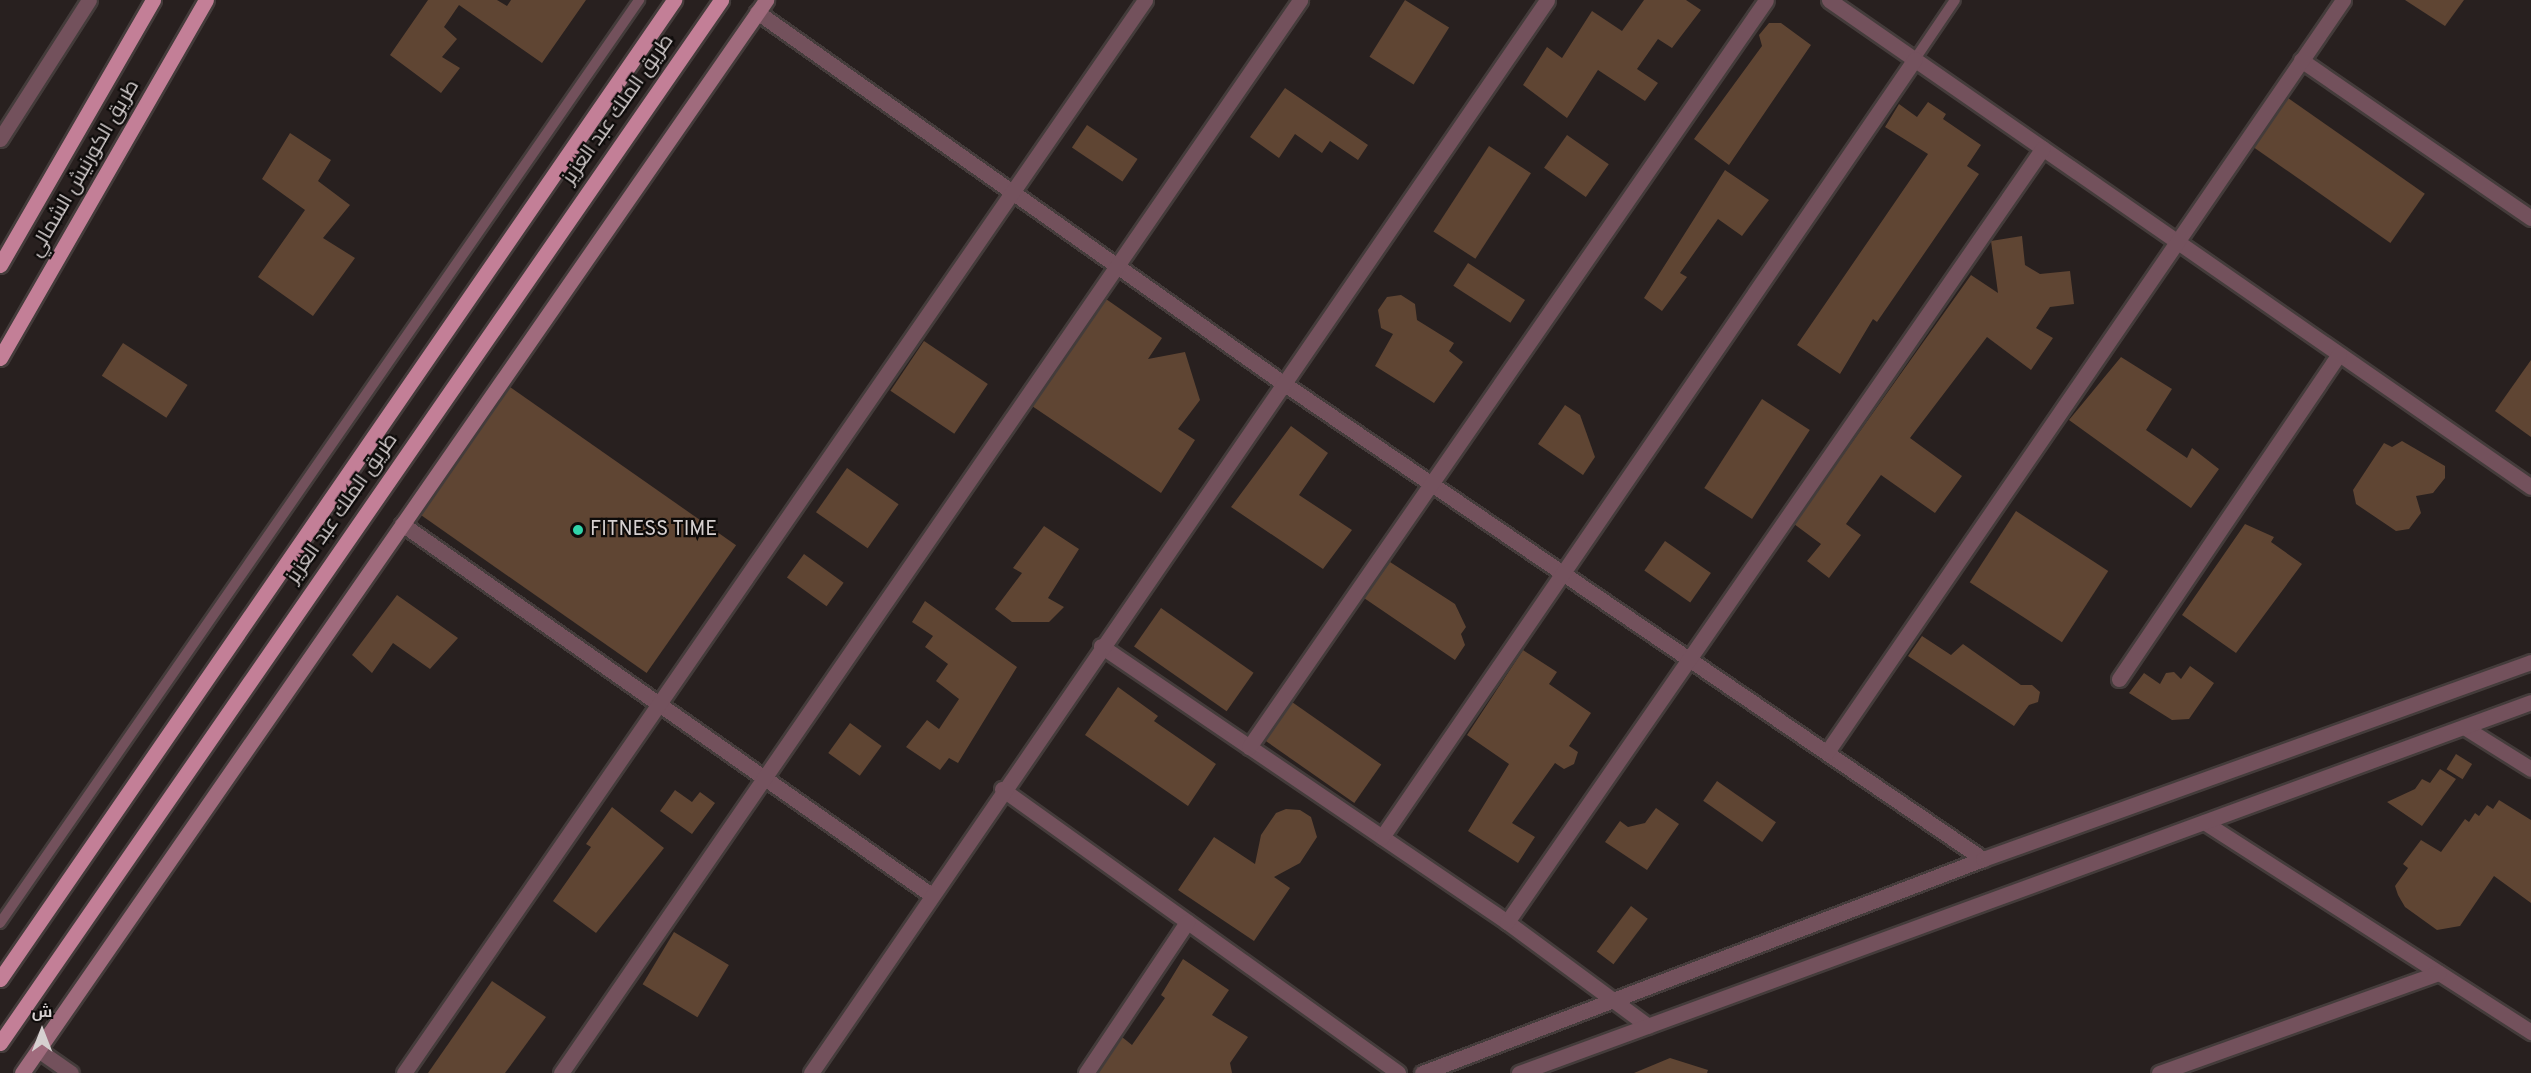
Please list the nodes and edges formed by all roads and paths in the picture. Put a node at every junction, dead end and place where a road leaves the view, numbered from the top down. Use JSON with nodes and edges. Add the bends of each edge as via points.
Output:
{"nodes":[{"id":1,"x":89,"y":0,"type":"edge"},
{"id":2,"x":153,"y":0,"type":"edge"},
{"id":3,"x":206,"y":0,"type":"edge"},
{"id":4,"x":639,"y":0,"type":"edge"},
{"id":5,"x":674,"y":0,"type":"edge"},
{"id":6,"x":721,"y":0,"type":"edge"},
{"id":7,"x":1145,"y":0,"type":"edge"},
{"id":8,"x":1300,"y":0,"type":"edge"},
{"id":9,"x":1547,"y":0,"type":"edge"},
{"id":10,"x":1766,"y":0,"type":"edge"},
{"id":11,"x":1829,"y":0,"type":"edge"},
{"id":12,"x":1955,"y":0,"type":"edge"},
{"id":13,"x":2338,"y":2,"type":"edge"},
{"id":14,"x":761,"y":6,"type":"edge"},
{"id":15,"x":1915,"y":59,"type":"junction"},
{"id":16,"x":2301,"y":60,"type":"junction"},
{"id":17,"x":0,"y":139,"type":"edge"},
{"id":18,"x":2043,"y":148,"type":"junction"},
{"id":19,"x":1013,"y":191,"type":"junction"},
{"id":20,"x":2531,"y":218,"type":"edge"},
{"id":21,"x":2176,"y":241,"type":"junction"},
{"id":22,"x":1116,"y":264,"type":"junction"},
{"id":23,"x":0,"y":265,"type":"edge"},
{"id":24,"x":2339,"y":354,"type":"junction"},
{"id":25,"x":0,"y":358,"type":"edge"},
{"id":26,"x":1283,"y":383,"type":"junction"},
{"id":27,"x":1431,"y":483,"type":"junction"},
{"id":28,"x":2531,"y":487,"type":"edge"},
{"id":29,"x":402,"y":524,"type":"junction"},
{"id":30,"x":1563,"y":573,"type":"junction"},
{"id":31,"x":1101,"y":646,"type":"junction"},
{"id":32,"x":1688,"y":658,"type":"junction"},
{"id":33,"x":2531,"y":662,"type":"edge"},
{"id":34,"x":2119,"y":678,"type":"dead end"},
{"id":35,"x":2531,"y":702,"type":"edge"},
{"id":36,"x":659,"y":705,"type":"junction"},
{"id":37,"x":2464,"y":727,"type":"junction"},
{"id":38,"x":1249,"y":747,"type":"junction"},
{"id":39,"x":1827,"y":753,"type":"junction"},
{"id":40,"x":2531,"y":769,"type":"edge"},
{"id":41,"x":765,"y":778,"type":"junction"},
{"id":42,"x":1002,"y":789,"type":"junction"},
{"id":43,"x":2204,"y":822,"type":"junction"},
{"id":44,"x":1382,"y":837,"type":"junction"},
{"id":45,"x":1983,"y":859,"type":"junction"},
{"id":46,"x":930,"y":894,"type":"junction"},
{"id":47,"x":1187,"y":922,"type":"junction"},
{"id":48,"x":1507,"y":922,"type":"junction"},
{"id":49,"x":0,"y":923,"type":"edge"},
{"id":50,"x":2439,"y":973,"type":"junction"},
{"id":51,"x":0,"y":979,"type":"edge"},
{"id":52,"x":1616,"y":1002,"type":"junction"},
{"id":53,"x":1648,"y":1026,"type":"junction"},
{"id":54,"x":2531,"y":1032,"type":"edge"},
{"id":55,"x":0,"y":1043,"type":"edge"},
{"id":56,"x":38,"y":1050,"type":"junction"},
{"id":57,"x":2182,"y":1070,"type":"edge"},
{"id":58,"x":22,"y":1073,"type":"edge"},
{"id":59,"x":71,"y":1073,"type":"edge"},
{"id":60,"x":404,"y":1073,"type":"edge"},
{"id":61,"x":561,"y":1073,"type":"edge"},
{"id":62,"x":811,"y":1073,"type":"edge"},
{"id":63,"x":1086,"y":1073,"type":"edge"},
{"id":64,"x":1398,"y":1073,"type":"edge"},
{"id":65,"x":1422,"y":1073,"type":"edge"},
{"id":66,"x":1520,"y":1073,"type":"edge"},
{"id":67,"x":2159,"y":1073,"type":"edge"}],
"edges":[{"from":1,"to":17,"type":"street"},
{"from":2,"to":23,"type":"main road","name":"طريق الكورنيش الشمالي"},
{"from":3,"to":25,"type":"main road","name":"طريق الكورنيش الشمالي"},
{"from":4,"to":49,"type":"lane"},
{"from":5,"to":51,"type":"main road","name":"طريق الملك عبد العزيز"},
{"from":6,"to":55,"type":"main road","name":"طريق الملك عبد العزيز"},
{"from":7,"to":19,"type":"street"},
{"from":8,"to":22,"type":"street"},
{"from":9,"to":26,"type":"street"},
{"from":10,"to":27,"type":"street"},
{"from":11,"to":15,"type":"street"},
{"from":12,"to":15,"type":"lane"},
{"from":13,"to":16,"type":"street"},
{"from":14,"to":19,"type":"street"},
{"from":14,"to":29,"type":"main road"},
{"from":15,"to":18,"type":"street"},
{"from":15,"to":30,"type":"street"},
{"from":16,"to":20,"type":"street"},
{"from":16,"to":21,"type":"street"},
{"from":18,"to":21,"type":"street"},
{"from":18,"to":32,"type":"street"},
{"from":19,"to":22,"type":"street"},
{"from":19,"to":36,"type":"street"},
{"from":21,"to":24,"type":"street"},
{"from":21,"to":39,"type":"street"},
{"from":22,"to":26,"type":"street"},
{"from":22,"to":41,"type":"street"},
{"from":24,"to":28,"type":"street"},
{"from":24,"to":34,"type":"street"},
{"from":26,"to":27,"type":"street"},
{"from":26,"to":31,"type":"street"},
{"from":27,"to":30,"type":"street"},
{"from":27,"to":38,"type":"street"},
{"from":29,"to":36,"type":"street"},
{"from":29,"to":56,"type":"main road"},
{"from":30,"to":32,"type":"street"},
{"from":30,"to":44,"type":"street"},
{"from":31,"to":38,"type":"street"},
{"from":31,"to":42,"type":"street"},
{"from":32,"to":39,"type":"street"},
{"from":32,"to":48,"type":"street"},
{"from":33,"to":45,"type":"street"},
{"from":35,"to":37,"type":"street"},
{"from":36,"to":41,"type":"street"},
{"from":36,"to":60,"type":"street"},
{"from":37,"to":40,"type":"street"},
{"from":37,"to":43,"type":"street"},
{"from":38,"to":44,"type":"street"},
{"from":39,"to":45,"type":"street"},
{"from":41,"to":46,"type":"street"},
{"from":41,"to":61,"type":"street"},
{"from":42,"to":46,"type":"street"},
{"from":42,"to":47,"type":"street"},
{"from":43,"to":50,"type":"street"},
{"from":43,"to":53,"type":"street"},
{"from":44,"to":48,"type":"street"},
{"from":45,"to":52,"type":"street"},
{"from":46,"to":62,"type":"street"},
{"from":47,"to":63,"type":"street"},
{"from":47,"to":64,"type":"street"},
{"from":48,"to":52,"type":"street"},
{"from":50,"to":54,"type":"street"},
{"from":50,"to":57,"type":"street"},
{"from":52,"to":53,"type":"street"},
{"from":52,"to":65,"type":"street"},
{"from":53,"to":66,"type":"street"},
{"from":56,"to":58,"type":"main road"},
{"from":56,"to":59,"type":"street"},
{"from":57,"to":67,"type":"street"}]}
